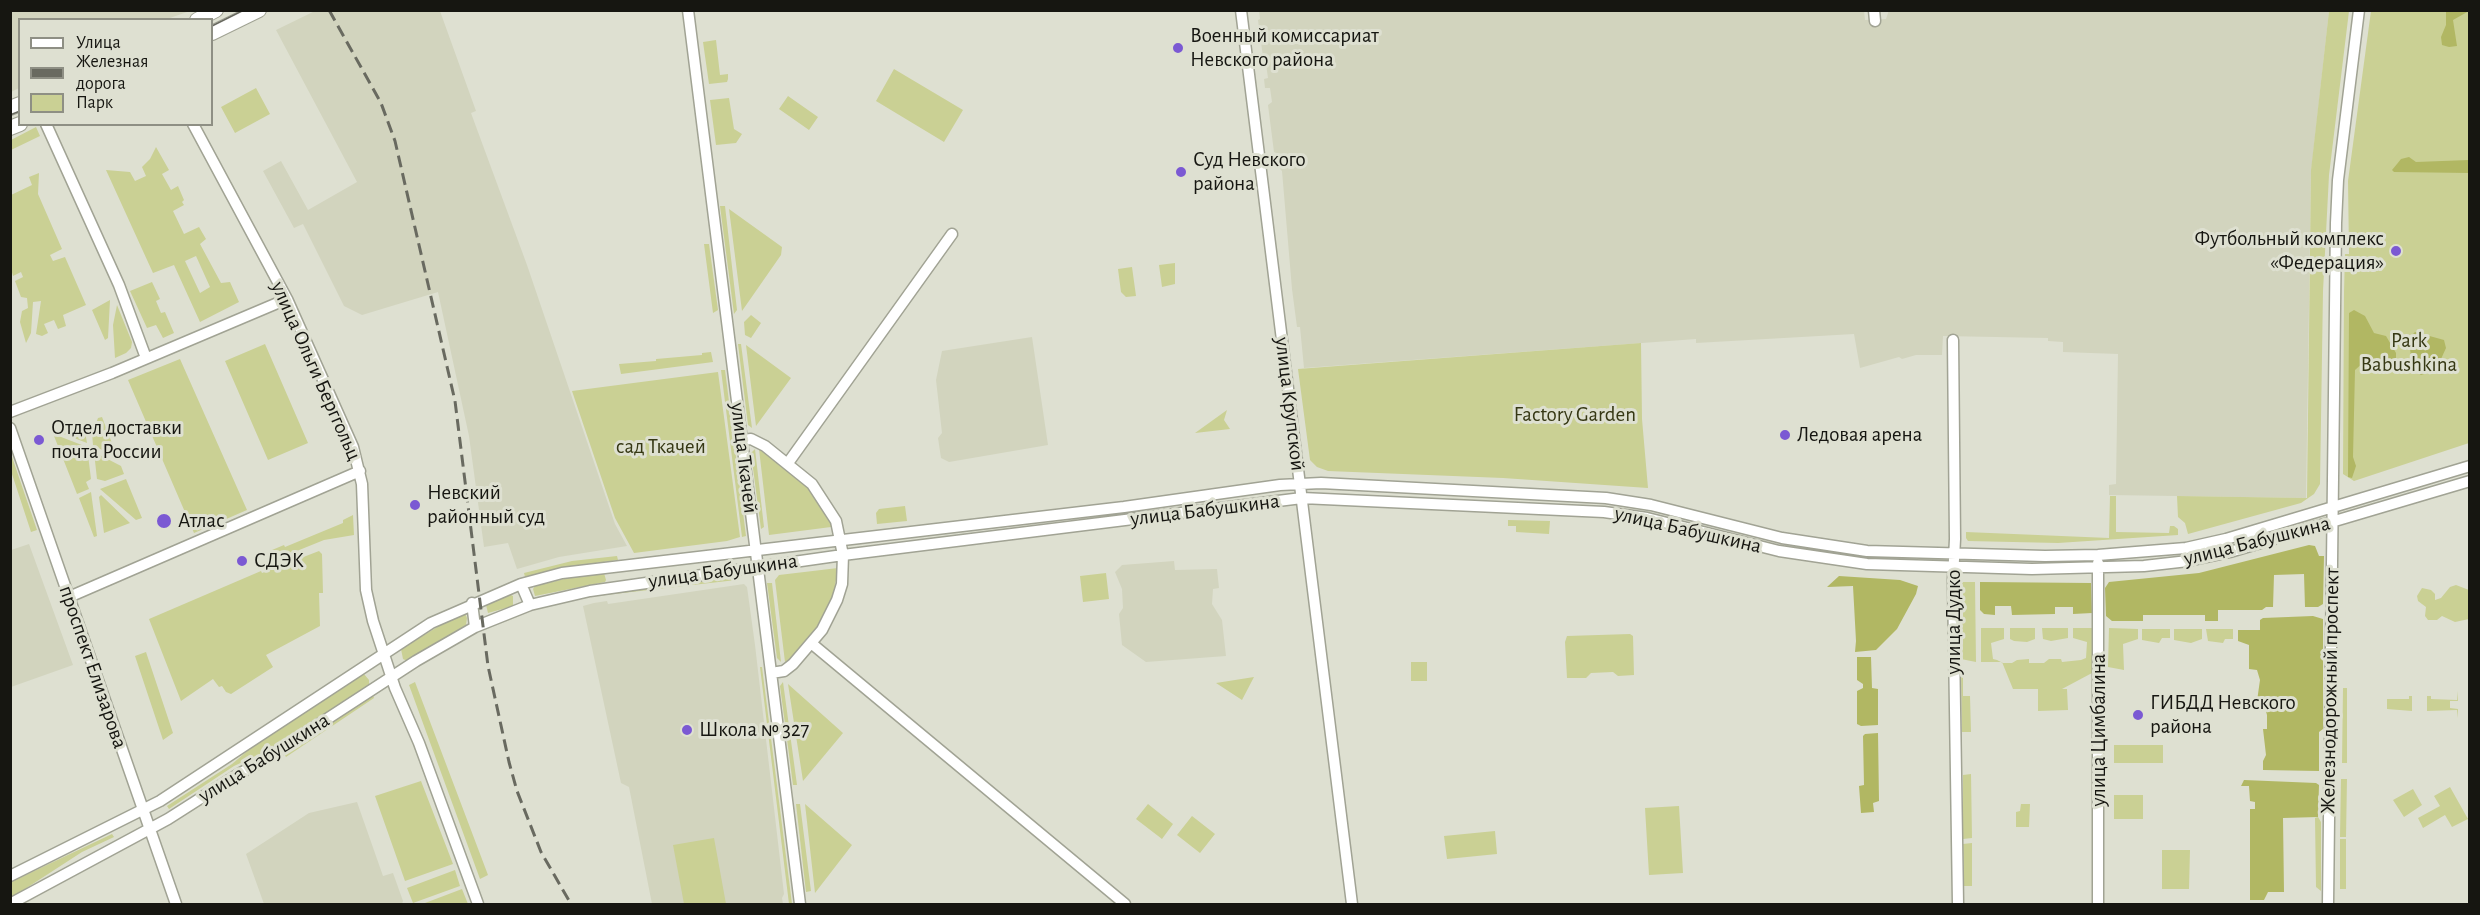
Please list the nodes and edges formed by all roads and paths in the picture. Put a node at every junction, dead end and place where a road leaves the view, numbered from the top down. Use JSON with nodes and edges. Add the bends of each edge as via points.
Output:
{"nodes":[{"id":1,"x":216,"y":10,"type":"edge"},
{"id":2,"x":259,"y":10,"type":"edge"},
{"id":3,"x":688,"y":10,"type":"edge"},
{"id":4,"x":1241,"y":10,"type":"edge"},
{"id":5,"x":2359,"y":10,"type":"edge"},
{"id":6,"x":201,"y":18,"type":"edge"},
{"id":7,"x":213,"y":33,"type":"edge"},
{"id":8,"x":47,"y":126,"type":"edge"},
{"id":9,"x":195,"y":126,"type":"edge"},
{"id":10,"x":952,"y":234,"type":"dead end"},
{"id":11,"x":287,"y":299,"type":"junction"},
{"id":12,"x":1953,"y":340,"type":"dead end"},
{"id":13,"x":146,"y":358,"type":"junction"},
{"id":14,"x":10,"y":412,"type":"edge"},
{"id":15,"x":10,"y":428,"type":"edge"},
{"id":16,"x":742,"y":440,"type":"junction"},
{"id":17,"x":788,"y":463,"type":"junction"},
{"id":18,"x":2469,"y":466,"type":"edge"},
{"id":19,"x":360,"y":471,"type":"junction"},
{"id":20,"x":2469,"y":481,"type":"edge"},
{"id":21,"x":1300,"y":483,"type":"junction"},
{"id":22,"x":1302,"y":498,"type":"junction"},
{"id":23,"x":2332,"y":506,"type":"junction"},
{"id":24,"x":2332,"y":523,"type":"junction"},
{"id":25,"x":841,"y":541,"type":"junction"},
{"id":26,"x":756,"y":550,"type":"junction"},
{"id":27,"x":1954,"y":553,"type":"junction"},
{"id":28,"x":843,"y":555,"type":"junction"},
{"id":29,"x":2098,"y":555,"type":"junction"},
{"id":30,"x":758,"y":567,"type":"junction"},
{"id":31,"x":1954,"y":568,"type":"junction"},
{"id":32,"x":2099,"y":568,"type":"junction"},
{"id":33,"x":521,"y":584,"type":"junction"},
{"id":34,"x":69,"y":597,"type":"junction"},
{"id":35,"x":472,"y":603,"type":"junction"},
{"id":36,"x":530,"y":605,"type":"junction"},
{"id":37,"x":475,"y":627,"type":"junction"},
{"id":38,"x":811,"y":643,"type":"junction"},
{"id":39,"x":383,"y":653,"type":"junction"},
{"id":40,"x":771,"y":673,"type":"junction"},
{"id":41,"x":392,"y":677,"type":"junction"},
{"id":42,"x":143,"y":810,"type":"junction"},
{"id":43,"x":150,"y":830,"type":"junction"},
{"id":44,"x":10,"y":876,"type":"edge"},
{"id":45,"x":10,"y":904,"type":"edge"},
{"id":46,"x":176,"y":904,"type":"edge"},
{"id":47,"x":478,"y":904,"type":"edge"},
{"id":48,"x":800,"y":904,"type":"edge"},
{"id":49,"x":1125,"y":904,"type":"edge"},
{"id":50,"x":1352,"y":904,"type":"edge"},
{"id":51,"x":1958,"y":904,"type":"edge"},
{"id":52,"x":2098,"y":904,"type":"edge"},
{"id":53,"x":2328,"y":904,"type":"edge"}],
"edges":[{"from":1,"to":6,"type":"main road"},
{"from":2,"to":7,"type":"main road"},
{"from":3,"to":16,"type":"street","name":"улица Ткачей"},
{"from":4,"to":21,"type":"street","name":"улица Крупской"},
{"from":5,"to":23,"type":"street","name":"Железнодорожный проспект","via":[[2336,223]]},
{"from":8,"to":13,"type":"street","via":[[119,285]]},
{"from":9,"to":11,"type":"street","name":"улица Ольги Берггольц"},
{"from":10,"to":17,"type":"street"},
{"from":11,"to":13,"type":"street"},
{"from":11,"to":19,"type":"street","name":"улица Ольги Берггольц"},
{"from":12,"to":27,"type":"street","name":"улица Дудко"},
{"from":13,"to":14,"type":"street"},
{"from":15,"to":34,"type":"street","name":"проспект Елизарова"},
{"from":16,"to":17,"type":"street","via":[[751,438]]},
{"from":16,"to":26,"type":"street","name":"улица Ткачей"},
{"from":17,"to":25,"type":"street","via":[[822,496],[836,521]]},
{"from":18,"to":23,"type":"street","name":"улица Бабушкина"},
{"from":19,"to":34,"type":"street"},
{"from":19,"to":39,"type":"street","name":"улица Ольги Берггольц","via":[[366,590]]},
{"from":20,"to":24,"type":"street","name":"улица Бабушкина"},
{"from":21,"to":22,"type":"street","name":"улица Крупской"},
{"from":21,"to":25,"type":"street","name":"улица Бабушкина"},
{"from":21,"to":27,"type":"street","name":"улица Бабушкина","via":[[1606,498],[1812,544],[1868,551]]},
{"from":22,"to":28,"type":"street","name":"улица Бабушкина"},
{"from":22,"to":31,"type":"street","name":"улица Бабушкина","via":[[1604,512],[1647,518],[1831,561]]},
{"from":22,"to":50,"type":"street","name":"улица Крупской"},
{"from":23,"to":24,"type":"street","name":"Железнодорожный проспект"},
{"from":23,"to":29,"type":"street","name":"улица Бабушкина","via":[[2200,545]]},
{"from":24,"to":32,"type":"street","name":"улица Бабушкина","via":[[2203,558]]},
{"from":24,"to":53,"type":"street","name":"Железнодорожный проспект"},
{"from":25,"to":26,"type":"street","name":"улица Бабушкина"},
{"from":25,"to":28,"type":"street"},
{"from":26,"to":30,"type":"street","name":"улица Ткачей"},
{"from":26,"to":33,"type":"street","name":"улица Бабушкина","via":[[596,568]]},
{"from":27,"to":29,"type":"street","name":"улица Бабушкина"},
{"from":27,"to":31,"type":"street","name":"улица Дудко"},
{"from":28,"to":30,"type":"street","name":"улица Бабушкина"},
{"from":28,"to":38,"type":"street","via":[[837,600]]},
{"from":29,"to":32,"type":"street","name":"улица Цимбалина"},
{"from":30,"to":36,"type":"street","name":"улица Бабушкина","via":[[590,591]]},
{"from":30,"to":40,"type":"street","name":"улица Ткачей"},
{"from":31,"to":32,"type":"street","name":"улица Бабушкина"},
{"from":31,"to":51,"type":"street","name":"улица Дудко"},
{"from":32,"to":52,"type":"street","name":"улица Цимбалина"},
{"from":33,"to":35,"type":"street","name":"улица Бабушкина"},
{"from":33,"to":36,"type":"street"},
{"from":34,"to":42,"type":"street","name":"проспект Елизарова"},
{"from":35,"to":37,"type":"street"},
{"from":35,"to":39,"type":"street","name":"улица Бабушкина"},
{"from":36,"to":37,"type":"street","name":"улица Бабушкина"},
{"from":37,"to":41,"type":"street","name":"улица Бабушкина"},
{"from":38,"to":40,"type":"street","via":[[784,671]]},
{"from":38,"to":49,"type":"street"},
{"from":39,"to":41,"type":"street","name":"улица Ольги Берггольц"},
{"from":39,"to":42,"type":"street","name":"улица Бабушкина"},
{"from":40,"to":48,"type":"street","name":"улица Ткачей"},
{"from":41,"to":43,"type":"street","name":"улица Бабушкина"},
{"from":41,"to":47,"type":"street","name":"улица Ольги Берггольц"},
{"from":42,"to":43,"type":"street","name":"проспект Елизарова"},
{"from":42,"to":44,"type":"street","name":"улица Бабушкина"},
{"from":43,"to":45,"type":"street","name":"улица Бабушкина"},
{"from":43,"to":46,"type":"street","name":"проспект Елизарова"}]}
